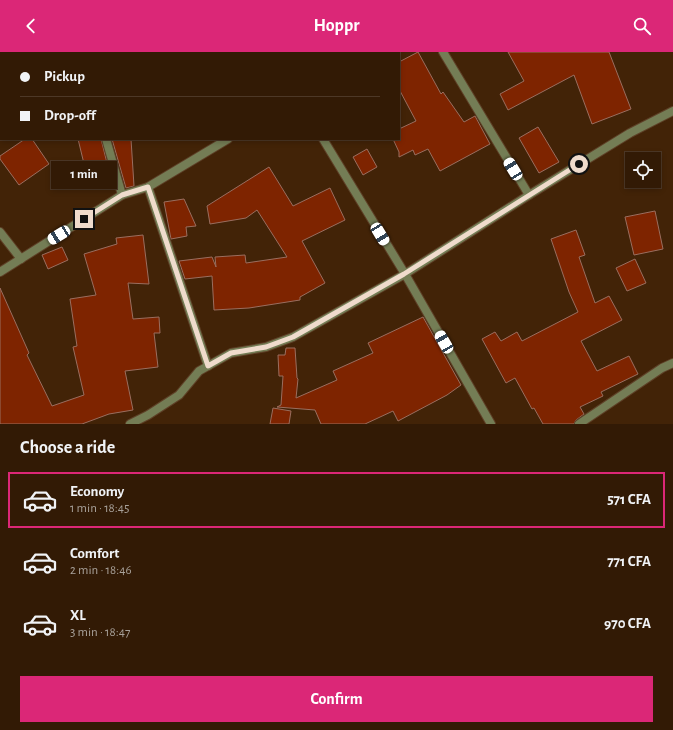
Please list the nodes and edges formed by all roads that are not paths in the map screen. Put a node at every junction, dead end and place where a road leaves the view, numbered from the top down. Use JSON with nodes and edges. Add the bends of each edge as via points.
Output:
{"nodes":[{"id":1,"x":443,"y":52,"type":"edge"},
{"id":2,"x":673,"y":111,"type":"edge"},
{"id":3,"x":106,"y":140,"type":"edge"},
{"id":4,"x":226,"y":140,"type":"edge"},
{"id":5,"x":324,"y":140,"type":"edge"},
{"id":6,"x":148,"y":187,"type":"junction"},
{"id":7,"x":122,"y":195,"type":"junction"},
{"id":8,"x":529,"y":195,"type":"junction"},
{"id":9,"x":0,"y":232,"type":"edge"},
{"id":10,"x":22,"y":259,"type":"junction"},
{"id":11,"x":0,"y":272,"type":"edge"},
{"id":12,"x":404,"y":274,"type":"junction"},
{"id":13,"x":673,"y":363,"type":"edge"},
{"id":14,"x":208,"y":366,"type":"junction"},
{"id":15,"x":130,"y":424,"type":"edge"},
{"id":16,"x":491,"y":424,"type":"edge"},
{"id":17,"x":579,"y":424,"type":"edge"}],
"edges":[{"from":1,"to":8,"type":"street"},
{"from":2,"to":8,"type":"street","via":[[630,133]]},
{"from":3,"to":7,"type":"street"},
{"from":4,"to":6,"type":"street"},
{"from":5,"to":12,"type":"street"},
{"from":6,"to":7,"type":"street"},
{"from":6,"to":14,"type":"street"},
{"from":7,"to":10,"type":"street"},
{"from":8,"to":12,"type":"street"},
{"from":9,"to":10,"type":"street"},
{"from":10,"to":11,"type":"street"},
{"from":12,"to":14,"type":"street","via":[[293,337],[266,347],[231,353]]},
{"from":12,"to":16,"type":"street"},
{"from":13,"to":17,"type":"street"},
{"from":14,"to":15,"type":"street","via":[[199,371],[179,395]]}]}
